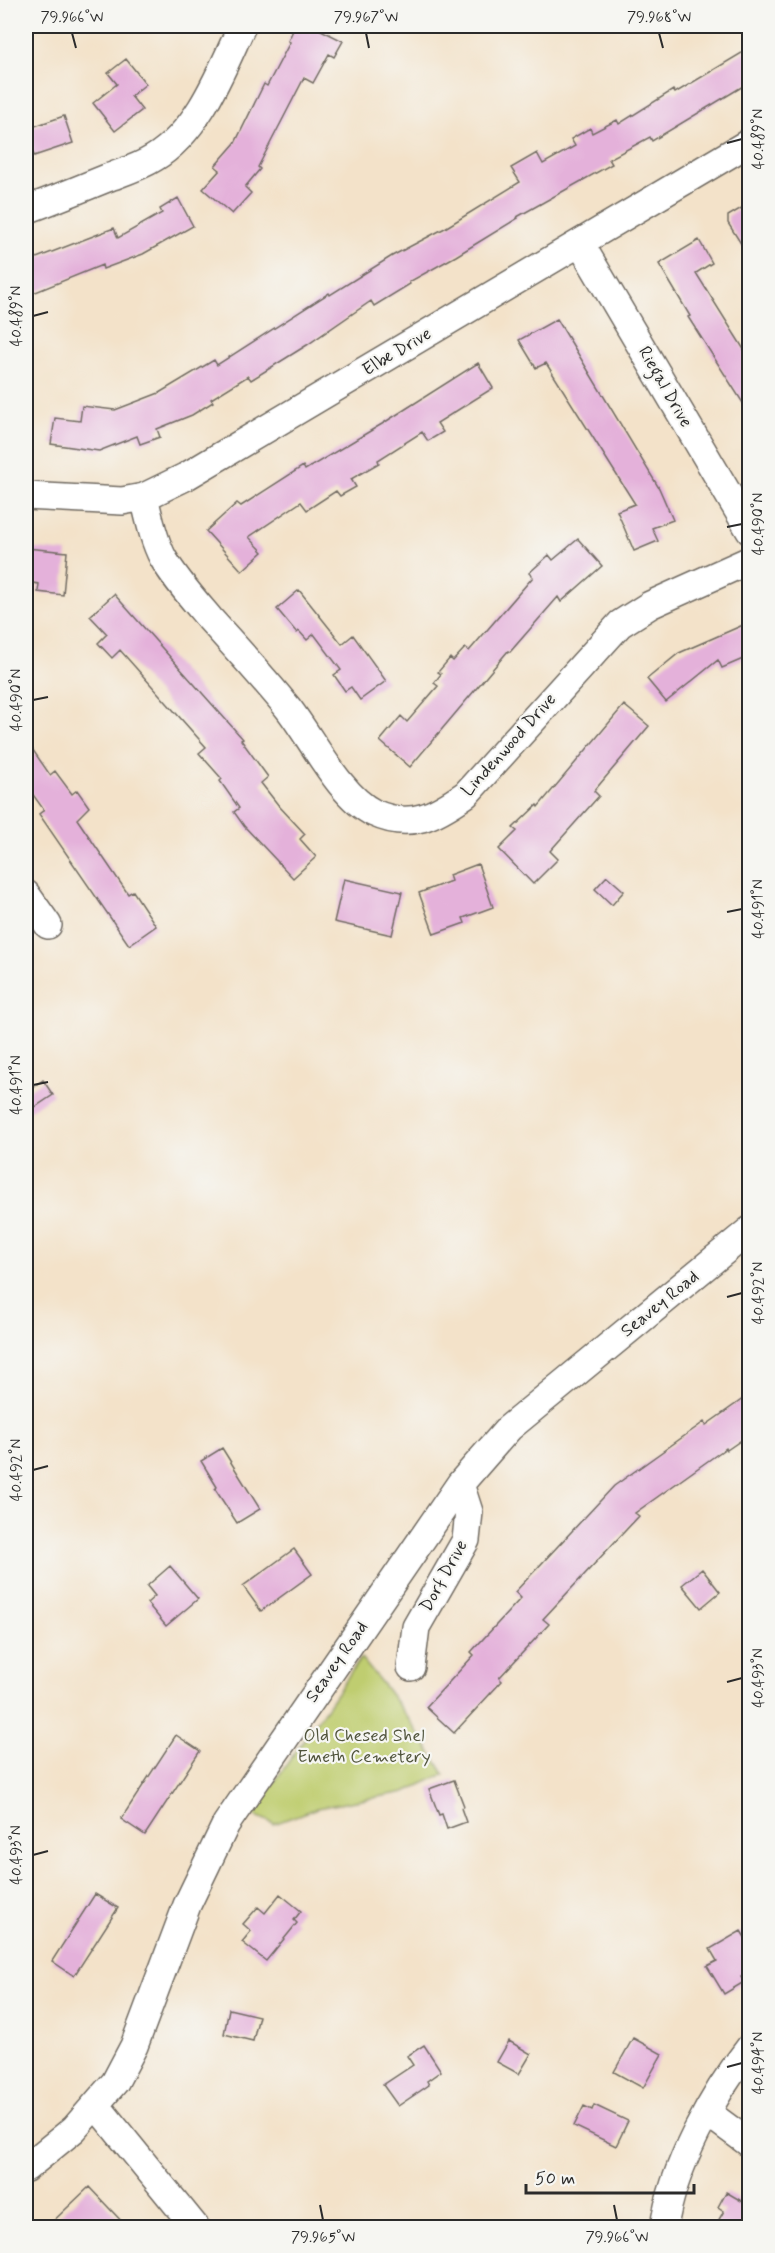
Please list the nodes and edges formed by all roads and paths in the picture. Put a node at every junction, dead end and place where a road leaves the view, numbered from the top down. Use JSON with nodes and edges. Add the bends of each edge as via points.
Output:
{"nodes":[{"id":1,"x":242,"y":26,"type":"edge"},
{"id":2,"x":750,"y":142,"type":"edge"},
{"id":3,"x":26,"y":210,"type":"edge"},
{"id":4,"x":580,"y":243,"type":"junction"},
{"id":5,"x":26,"y":496,"type":"edge"},
{"id":6,"x":144,"y":497,"type":"junction"},
{"id":7,"x":750,"y":531,"type":"edge"},
{"id":8,"x":750,"y":560,"type":"edge"},
{"id":9,"x":26,"y":894,"type":"edge"},
{"id":10,"x":48,"y":925,"type":"dead end"},
{"id":11,"x":750,"y":1230,"type":"edge"},
{"id":12,"x":460,"y":1484,"type":"junction"},
{"id":13,"x":411,"y":1667,"type":"dead end"},
{"id":14,"x":750,"y":2047,"type":"edge"},
{"id":15,"x":96,"y":2105,"type":"junction"},
{"id":16,"x":708,"y":2113,"type":"junction"},
{"id":17,"x":750,"y":2144,"type":"edge"},
{"id":18,"x":26,"y":2168,"type":"edge"},
{"id":19,"x":196,"y":2228,"type":"edge"},
{"id":20,"x":664,"y":2228,"type":"edge"}],
"edges":[{"from":1,"to":3,"type":"street","via":[[206,98],[174,142],[155,158],[134,168]]},
{"from":2,"to":4,"type":"street","name":"Elbe Drive"},
{"from":4,"to":6,"type":"street","name":"Elbe Drive","via":[[185,477]]},
{"from":4,"to":7,"type":"street","name":"Riegal Drive"},
{"from":5,"to":6,"type":"street","name":"Elbe Drive","via":[[122,501]]},
{"from":6,"to":8,"type":"street","name":"Lindenwood Drive","via":[[153,535],[181,586],[289,709],[342,785],[373,812],[393,818],[416,820],[440,813],[466,795],[620,624],[650,605]]},
{"from":9,"to":10,"type":"street"},
{"from":11,"to":12,"type":"street","name":"Seavey Road","via":[[508,1428]]},
{"from":12,"to":13,"type":"street","name":"Dorf Drive","via":[[469,1512],[466,1540],[416,1628]]},
{"from":12,"to":15,"type":"street","name":"Seavey Road","via":[[226,1824],[187,1905],[134,2046],[115,2082]]},
{"from":14,"to":16,"type":"street"},
{"from":15,"to":18,"type":"street","name":"Seavey Road","via":[[74,2129]]},
{"from":15,"to":19,"type":"street"},
{"from":16,"to":17,"type":"street"},
{"from":16,"to":20,"type":"street","via":[[680,2170]]}]}
